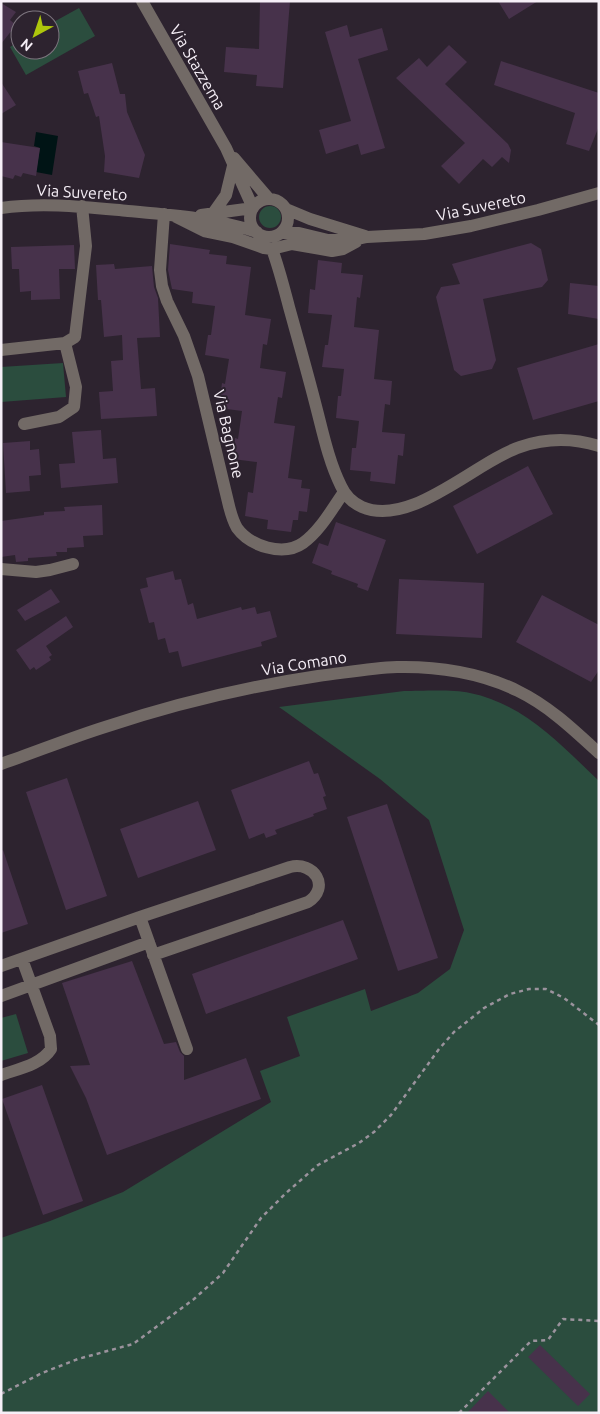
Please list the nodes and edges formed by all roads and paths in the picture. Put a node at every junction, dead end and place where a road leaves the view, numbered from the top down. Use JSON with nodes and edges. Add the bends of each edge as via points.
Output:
{"nodes":[{"id":1,"x":142,"y":1,"type":"edge"},
{"id":2,"x":226,"y":148,"type":"junction"},
{"id":3,"x":233,"y":166,"type":"junction"},
{"id":4,"x":599,"y":193,"type":"edge"},
{"id":5,"x":269,"y":199,"type":"junction"},
{"id":6,"x":82,"y":206,"type":"junction"},
{"id":7,"x":1,"y":208,"type":"edge"},
{"id":8,"x":253,"y":208,"type":"junction"},
{"id":9,"x":286,"y":208,"type":"junction"},
{"id":10,"x":214,"y":212,"type":"junction"},
{"id":11,"x":169,"y":214,"type":"junction"},
{"id":12,"x":191,"y":216,"type":"junction"},
{"id":13,"x":256,"y":232,"type":"junction"},
{"id":14,"x":281,"y":233,"type":"junction"},
{"id":15,"x":367,"y":237,"type":"junction"},
{"id":16,"x":272,"y":249,"type":"junction"},
{"id":17,"x":65,"y":343,"type":"junction"},
{"id":18,"x":1,"y":350,"type":"edge"},
{"id":19,"x":24,"y":424,"type":"dead end"},
{"id":20,"x":599,"y":446,"type":"edge"},
{"id":21,"x":344,"y":492,"type":"junction"},
{"id":22,"x":73,"y":564,"type":"dead end"},
{"id":23,"x":1,"y":569,"type":"edge"},
{"id":24,"x":599,"y":753,"type":"edge"},
{"id":25,"x":1,"y":764,"type":"edge"},
{"id":26,"x":140,"y":917,"type":"junction"},
{"id":27,"x":149,"y":942,"type":"junction"},
{"id":28,"x":153,"y":955,"type":"junction"},
{"id":29,"x":22,"y":958,"type":"junction"},
{"id":30,"x":1,"y":966,"type":"edge"},
{"id":31,"x":32,"y":984,"type":"junction"},
{"id":32,"x":1,"y":996,"type":"edge"},
{"id":33,"x":599,"y":1025,"type":"edge"},
{"id":34,"x":187,"y":1049,"type":"dead end"},
{"id":35,"x":1,"y":1074,"type":"edge"},
{"id":36,"x":599,"y":1321,"type":"edge"},
{"id":37,"x":1,"y":1394,"type":"edge"},
{"id":38,"x":459,"y":1413,"type":"edge"}],
"edges":[{"from":1,"to":2,"type":"street","name":"Via Stazzema"},
{"from":2,"to":3,"type":"street","name":"Via Stazzema"},
{"from":2,"to":5,"type":"street","name":"Via Stazzema"},
{"from":3,"to":8,"type":"street","name":"Via Stazzema"},
{"from":3,"to":10,"type":"street","via":[[226,194]]},
{"from":4,"to":15,"type":"street","name":"Via Suvereto","via":[[471,226],[406,236]]},
{"from":5,"to":8,"type":"street"},
{"from":5,"to":9,"type":"street"},
{"from":6,"to":7,"type":"street","name":"Via Suvereto"},
{"from":6,"to":11,"type":"street","name":"Via Suvereto"},
{"from":6,"to":17,"type":"street","via":[[86,246],[75,337]]},
{"from":8,"to":10,"type":"street","name":"Via Suvereto"},
{"from":8,"to":13,"type":"street","via":[[250,220]]},
{"from":9,"to":14,"type":"street","via":[[288,222]]},
{"from":9,"to":15,"type":"street","name":"Via Suvereto"},
{"from":10,"to":12,"type":"street","name":"Via Suvereto"},
{"from":11,"to":12,"type":"street","name":"Via Suvereto"},
{"from":11,"to":16,"type":"street","via":[[204,231]]},
{"from":11,"to":21,"type":"street","name":"Via Bagnone","via":[[160,270],[162,286],[198,376],[236,526],[263,546],[292,548],[312,534]]},
{"from":12,"to":13,"type":"street","name":"Via Suvereto"},
{"from":13,"to":14,"type":"street","via":[[271,237]]},
{"from":14,"to":15,"type":"street","name":"Via Suvereto","via":[[299,233],[328,240]]},
{"from":15,"to":16,"type":"street","via":[[336,251],[292,244]]},
{"from":16,"to":21,"type":"street","via":[[326,444]]},
{"from":17,"to":18,"type":"street"},
{"from":17,"to":19,"type":"street","via":[[76,387],[74,407],[59,417]]},
{"from":20,"to":21,"type":"street","via":[[557,440],[521,446],[418,502],[390,512],[362,507]]},
{"from":22,"to":23,"type":"street","via":[[36,572]]},
{"from":24,"to":25,"type":"street","name":"Via Comano","via":[[550,711],[509,687],[452,671],[396,667],[296,680],[200,699],[104,727]]},
{"from":26,"to":27,"type":"street"},
{"from":26,"to":28,"type":"street","via":[[294,866],[309,868],[318,878],[318,891],[308,902]]},
{"from":26,"to":29,"type":"street"},
{"from":27,"to":28,"type":"street"},
{"from":27,"to":31,"type":"street"},
{"from":28,"to":34,"type":"street"},
{"from":29,"to":30,"type":"street"},
{"from":29,"to":31,"type":"street"},
{"from":31,"to":32,"type":"street"},
{"from":31,"to":35,"type":"street","via":[[50,1036],[51,1049],[37,1062]]},
{"from":33,"to":37,"type":"path","via":[[564,998],[546,990],[529,989],[510,994],[484,1008],[454,1032],[374,1132],[318,1165],[261,1218],[223,1273],[194,1299],[133,1344],[78,1359]]},
{"from":36,"to":38,"type":"path","via":[[563,1319],[548,1340],[531,1341]]}]}
